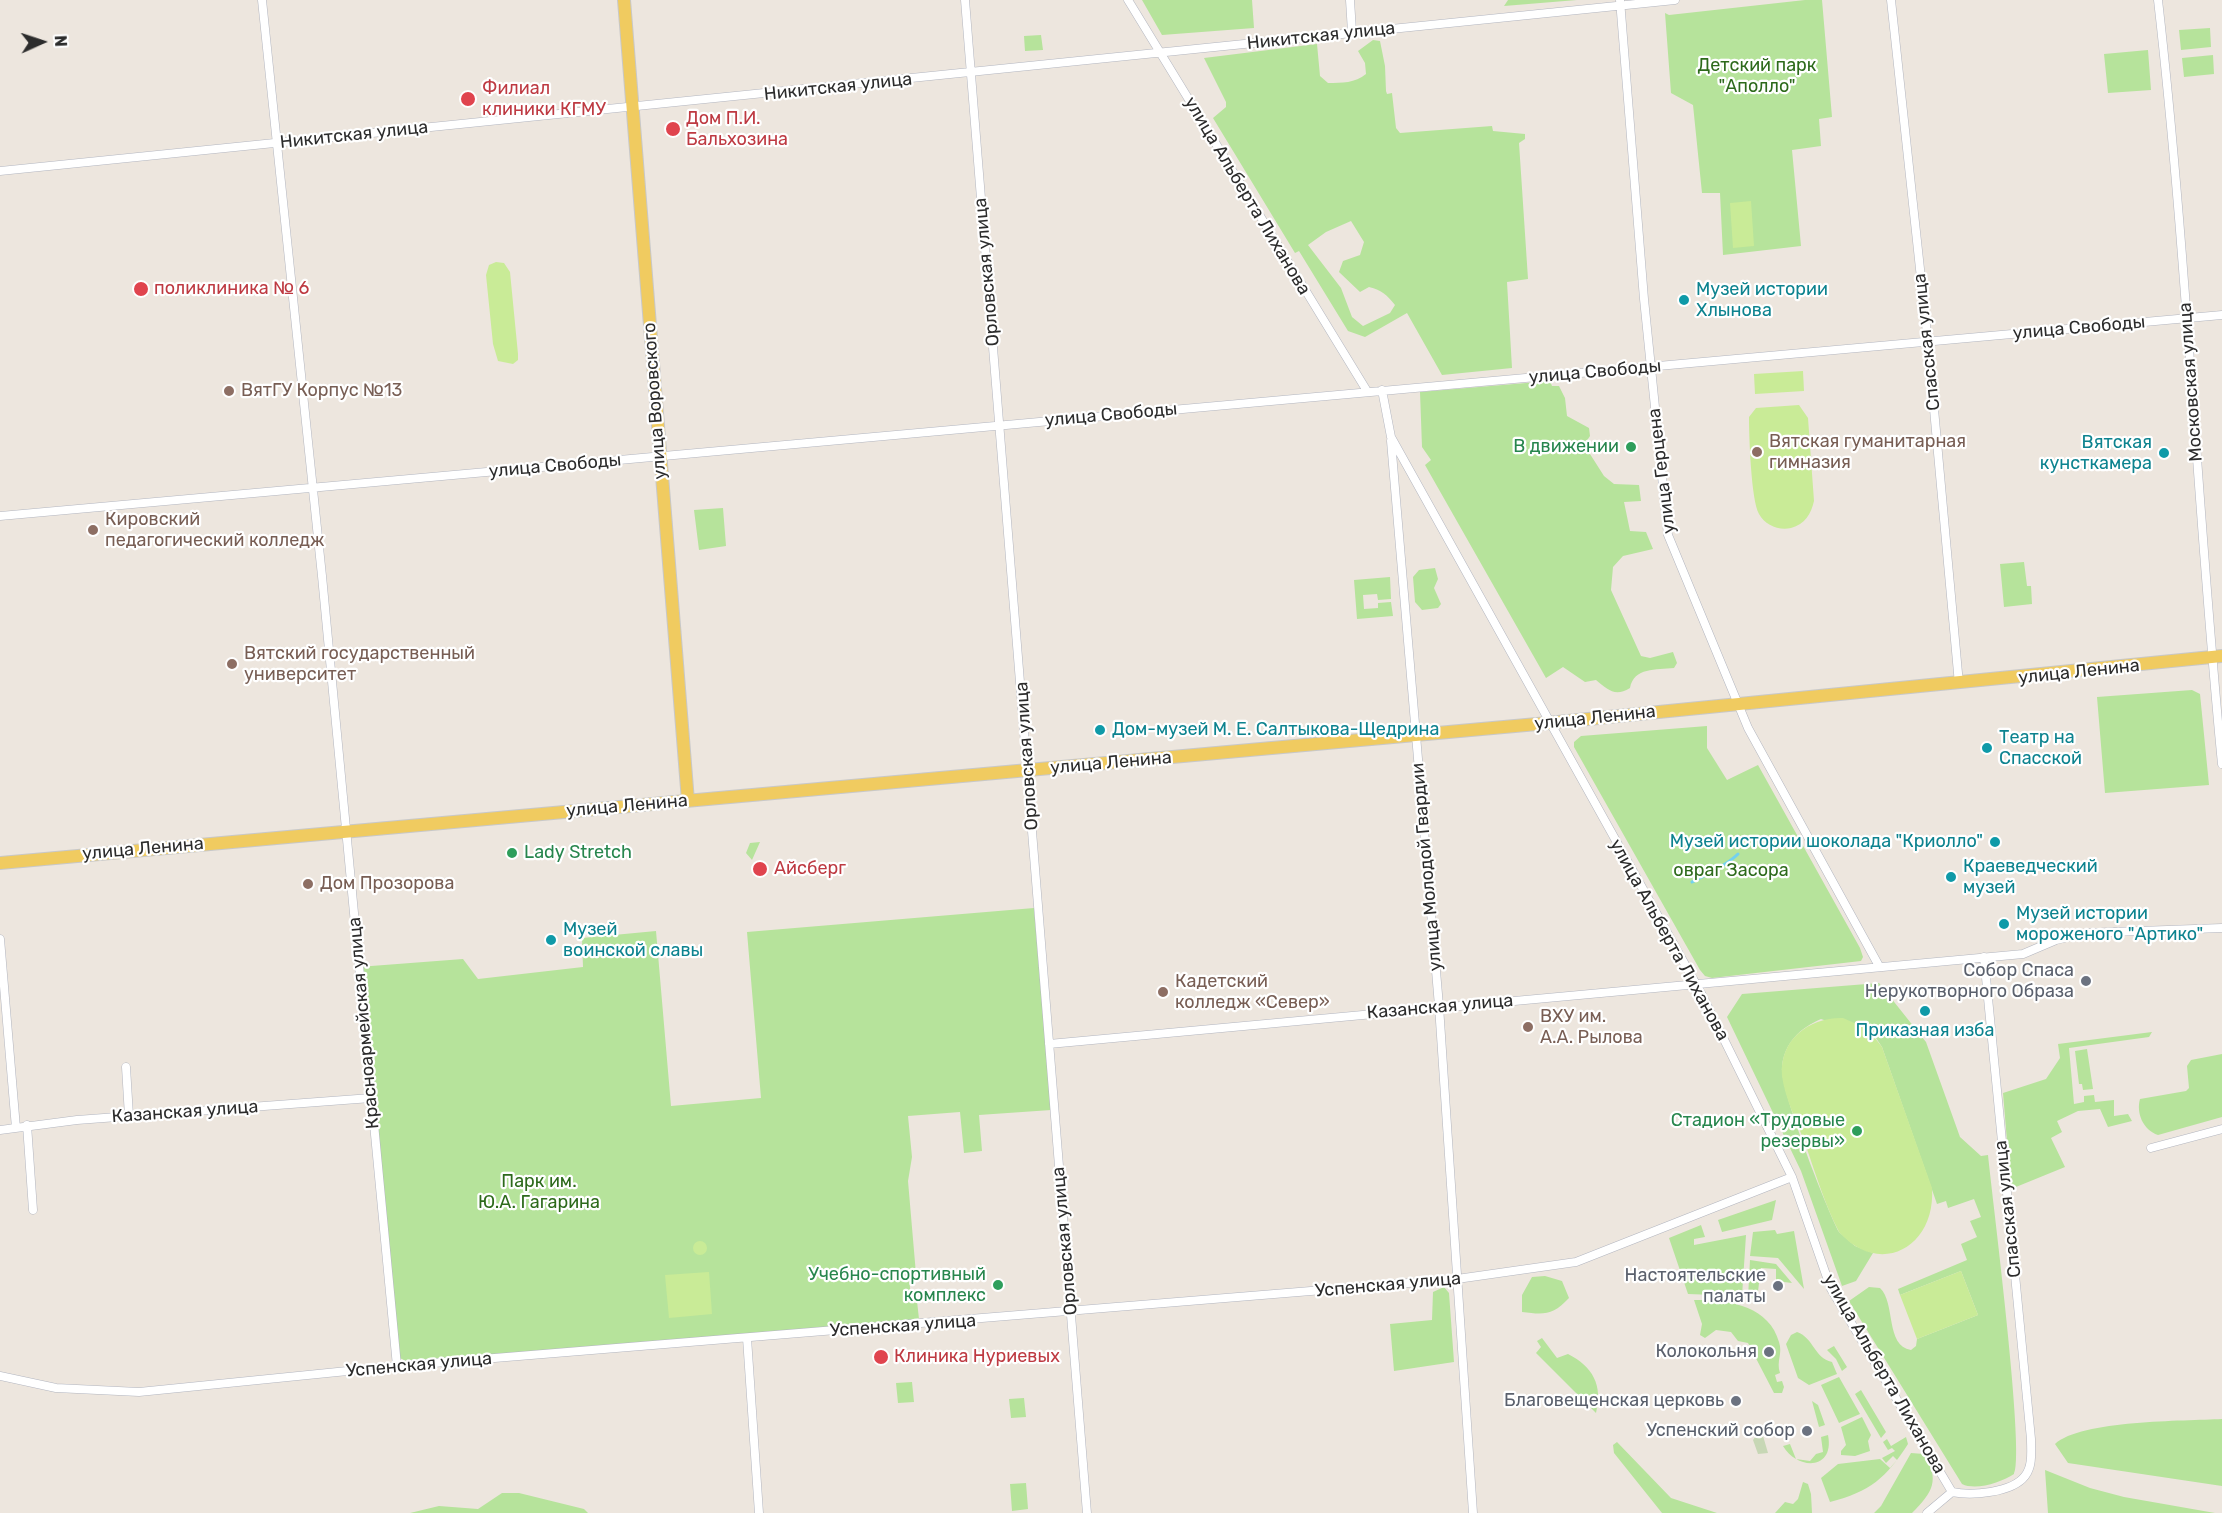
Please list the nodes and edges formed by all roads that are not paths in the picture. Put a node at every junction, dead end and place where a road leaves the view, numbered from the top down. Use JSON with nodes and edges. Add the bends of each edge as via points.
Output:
{"nodes":[{"id":1,"x":262,"y":0,"type":"edge"},
{"id":2,"x":624,"y":0,"type":"edge"},
{"id":3,"x":965,"y":0,"type":"edge"},
{"id":4,"x":1128,"y":0,"type":"edge"},
{"id":5,"x":1350,"y":0,"type":"edge"},
{"id":6,"x":1592,"y":0,"type":"edge"},
{"id":7,"x":1675,"y":0,"type":"edge"},
{"id":8,"x":1891,"y":0,"type":"edge"},
{"id":9,"x":2158,"y":0,"type":"edge"},
{"id":10,"x":1620,"y":2,"type":"edge"},
{"id":11,"x":1600,"y":6,"type":"junction"},
{"id":12,"x":1352,"y":32,"type":"junction"},
{"id":13,"x":1160,"y":52,"type":"junction"},
{"id":14,"x":970,"y":73,"type":"junction"},
{"id":15,"x":633,"y":108,"type":"junction"},
{"id":16,"x":275,"y":143,"type":"junction"},
{"id":17,"x":0,"y":171,"type":"edge"},
{"id":18,"x":2222,"y":315,"type":"edge"},
{"id":19,"x":2187,"y":319,"type":"junction"},
{"id":20,"x":1928,"y":343,"type":"junction"},
{"id":21,"x":1652,"y":368,"type":"junction"},
{"id":22,"x":1382,"y":390,"type":"junction"},
{"id":23,"x":1367,"y":391,"type":"junction"},
{"id":24,"x":1000,"y":425,"type":"junction"},
{"id":25,"x":1391,"y":437,"type":"junction"},
{"id":26,"x":659,"y":457,"type":"junction"},
{"id":27,"x":312,"y":488,"type":"junction"},
{"id":28,"x":0,"y":516,"type":"edge"},
{"id":29,"x":2217,"y":657,"type":"edge"},
{"id":30,"x":1959,"y":684,"type":"junction"},
{"id":31,"x":1737,"y":705,"type":"junction"},
{"id":32,"x":1548,"y":723,"type":"junction"},
{"id":33,"x":1415,"y":735,"type":"junction"},
{"id":34,"x":2222,"y":764,"type":"edge"},
{"id":35,"x":1028,"y":770,"type":"junction"},
{"id":36,"x":688,"y":801,"type":"junction"},
{"id":37,"x":346,"y":831,"type":"junction"},
{"id":38,"x":0,"y":862,"type":"edge"},
{"id":39,"x":2222,"y":928,"type":"edge"},
{"id":40,"x":0,"y":939,"type":"edge"},
{"id":41,"x":1984,"y":957,"type":"junction"},
{"id":42,"x":1879,"y":966,"type":"junction"},
{"id":43,"x":1697,"y":985,"type":"junction"},
{"id":44,"x":1439,"y":1006,"type":"junction"},
{"id":45,"x":1049,"y":1044,"type":"junction"},
{"id":46,"x":126,"y":1067,"type":"dead end"},
{"id":47,"x":371,"y":1098,"type":"junction"},
{"id":48,"x":129,"y":1116,"type":"junction"},
{"id":49,"x":27,"y":1125,"type":"junction"},
{"id":50,"x":16,"y":1128,"type":"junction"},
{"id":51,"x":2222,"y":1129,"type":"edge"},
{"id":52,"x":0,"y":1130,"type":"edge"},
{"id":53,"x":2151,"y":1148,"type":"dead end"},
{"id":54,"x":1792,"y":1177,"type":"junction"},
{"id":55,"x":33,"y":1210,"type":"dead end"},
{"id":56,"x":1457,"y":1279,"type":"junction"},
{"id":57,"x":1070,"y":1313,"type":"junction"},
{"id":58,"x":747,"y":1338,"type":"junction"},
{"id":59,"x":397,"y":1366,"type":"junction"},
{"id":60,"x":0,"y":1376,"type":"edge"},
{"id":61,"x":1952,"y":1492,"type":"junction"},
{"id":62,"x":759,"y":1513,"type":"edge"},
{"id":63,"x":1087,"y":1513,"type":"edge"},
{"id":64,"x":1473,"y":1513,"type":"edge"},
{"id":65,"x":1927,"y":1513,"type":"edge"}],
"edges":[{"from":1,"to":16,"type":"street","name":"Красноармейская улица"},
{"from":2,"to":15,"type":"main road","name":"улица Воровского"},
{"from":3,"to":14,"type":"street","name":"Орловская улица"},
{"from":4,"to":13,"type":"street","name":"улица Альберта Лиханова"},
{"from":5,"to":12,"type":"street"},
{"from":6,"to":11,"type":"street"},
{"from":7,"to":10,"type":"street","name":"Никитская улица"},
{"from":8,"to":20,"type":"street","name":"Спасская улица"},
{"from":9,"to":19,"type":"street","name":"Московская улица"},
{"from":10,"to":11,"type":"street","name":"Никитская улица"},
{"from":10,"to":21,"type":"street","name":"улица Герцена"},
{"from":11,"to":12,"type":"street","name":"Никитская улица"},
{"from":12,"to":13,"type":"street","name":"Никитская улица"},
{"from":13,"to":14,"type":"street","name":"Никитская улица"},
{"from":13,"to":23,"type":"street","name":"улица Альберта Лиханова"},
{"from":14,"to":15,"type":"street","name":"Никитская улица"},
{"from":14,"to":24,"type":"street","name":"Орловская улица"},
{"from":15,"to":16,"type":"street","name":"Никитская улица"},
{"from":15,"to":26,"type":"main road","name":"улица Воровского"},
{"from":16,"to":17,"type":"street","name":"Никитская улица"},
{"from":16,"to":27,"type":"street","name":"Красноармейская улица"},
{"from":18,"to":19,"type":"street","name":"улица Свободы"},
{"from":19,"to":20,"type":"street","name":"улица Свободы"},
{"from":19,"to":29,"type":"street","name":"Московская улица"},
{"from":20,"to":21,"type":"street","name":"улица Свободы"},
{"from":20,"to":30,"type":"street","name":"Спасская улица"},
{"from":21,"to":22,"type":"street","name":"улица Свободы"},
{"from":21,"to":31,"type":"street","name":"улица Герцена","via":[[1668,535]]},
{"from":22,"to":23,"type":"street","name":"улица Свободы"},
{"from":22,"to":25,"type":"street","name":"улица Альберта Лиханова"},
{"from":23,"to":24,"type":"street","name":"улица Свободы"},
{"from":24,"to":26,"type":"street","name":"улица Свободы"},
{"from":24,"to":35,"type":"street","name":"Орловская улица"},
{"from":25,"to":32,"type":"street","name":"улица Альберта Лиханова"},
{"from":25,"to":33,"type":"street","name":"улица Молодой Гвардии"},
{"from":26,"to":27,"type":"street","name":"улица Свободы"},
{"from":26,"to":36,"type":"main road","name":"улица Воровского"},
{"from":27,"to":28,"type":"street","name":"улица Свободы"},
{"from":27,"to":37,"type":"street","name":"Красноармейская улица"},
{"from":29,"to":30,"type":"main road","name":"улица Ленина"},
{"from":29,"to":34,"type":"street","name":"Московская улица"},
{"from":30,"to":31,"type":"main road","name":"улица Ленина"},
{"from":31,"to":32,"type":"main road","name":"улица Ленина"},
{"from":31,"to":42,"type":"street","name":"улица Герцена"},
{"from":32,"to":33,"type":"main road","name":"улица Ленина"},
{"from":32,"to":43,"type":"street","name":"улица Альберта Лиханова"},
{"from":33,"to":35,"type":"main road","name":"улица Ленина"},
{"from":33,"to":44,"type":"street","name":"улица Молодой Гвардии"},
{"from":35,"to":36,"type":"main road","name":"улица Ленина"},
{"from":35,"to":45,"type":"street","name":"Орловская улица"},
{"from":36,"to":37,"type":"main road","name":"улица Ленина"},
{"from":37,"to":38,"type":"main road","name":"улица Ленина"},
{"from":37,"to":47,"type":"street","name":"Красноармейская улица"},
{"from":39,"to":41,"type":"street","name":"Казанская улица","via":[[2085,933],[2056,940],[2030,953]]},
{"from":40,"to":50,"type":"street"},
{"from":41,"to":42,"type":"street","name":"Казанская улица"},
{"from":41,"to":61,"type":"street","name":"Спасская улица","via":[[2031,1461],[2026,1475],[2010,1485],[1973,1495]]},
{"from":42,"to":43,"type":"street","name":"Казанская улица"},
{"from":43,"to":44,"type":"street","name":"Казанская улица"},
{"from":43,"to":54,"type":"street","name":"улица Альберта Лиханова"},
{"from":44,"to":45,"type":"street","name":"Казанская улица"},
{"from":44,"to":56,"type":"street","name":"улица Молодой Гвардии"},
{"from":45,"to":57,"type":"street","name":"Орловская улица"},
{"from":46,"to":48,"type":"street"},
{"from":47,"to":48,"type":"street","name":"Казанская улица"},
{"from":47,"to":59,"type":"street","name":"Красноармейская улица"},
{"from":48,"to":49,"type":"street","name":"Казанская улица"},
{"from":49,"to":50,"type":"street","name":"Казанская улица"},
{"from":49,"to":55,"type":"street"},
{"from":50,"to":52,"type":"street","name":"Казанская улица"},
{"from":51,"to":53,"type":"street"},
{"from":54,"to":56,"type":"street","name":"Успенская улица","via":[[1576,1262]]},
{"from":54,"to":61,"type":"street","name":"улица Альберта Лиханова","via":[[1831,1289]]},
{"from":56,"to":57,"type":"street","name":"Успенская улица"},
{"from":56,"to":64,"type":"street","name":"улица Молодой Гвардии"},
{"from":57,"to":58,"type":"street","name":"Успенская улица"},
{"from":57,"to":63,"type":"street","name":"Орловская улица"},
{"from":58,"to":59,"type":"street","name":"Успенская улица"},
{"from":58,"to":62,"type":"street"},
{"from":59,"to":60,"type":"street","name":"Успенская улица","via":[[139,1392],[56,1388]]},
{"from":61,"to":65,"type":"street"}]}
